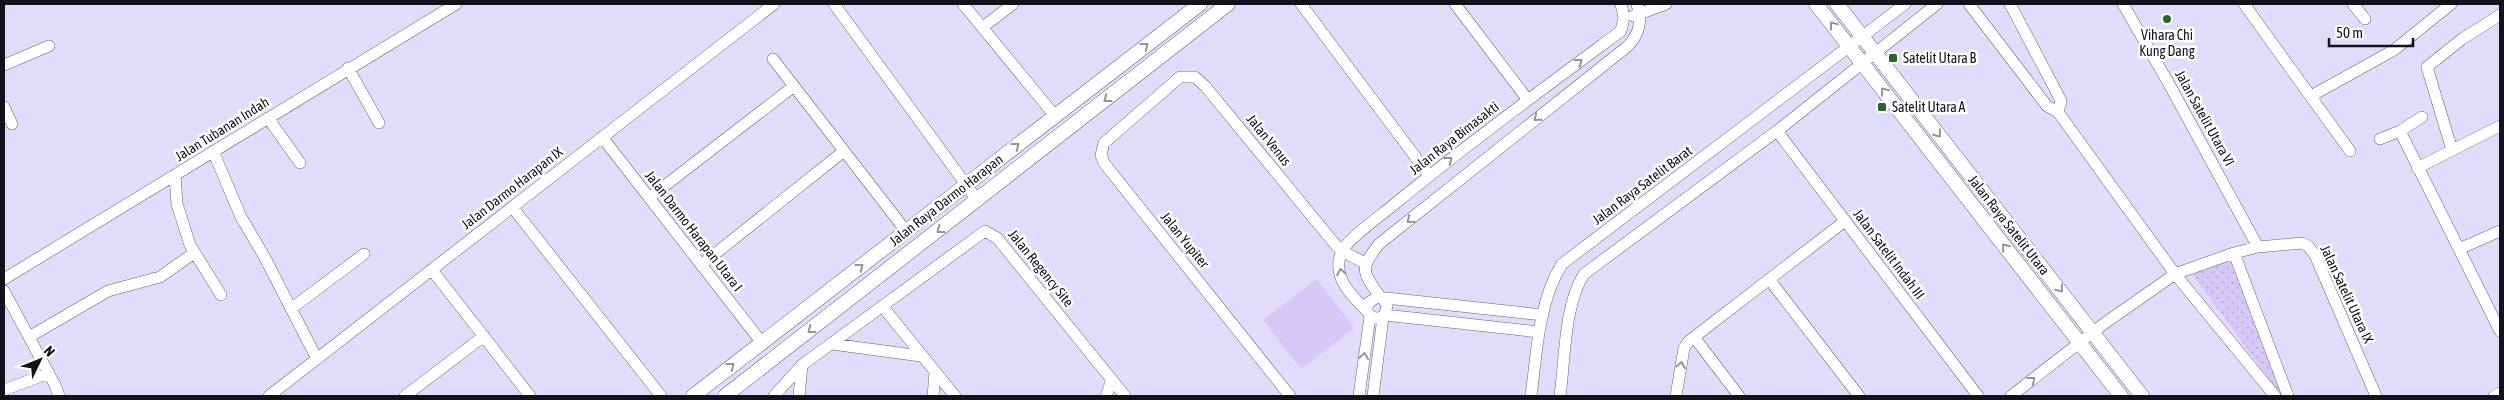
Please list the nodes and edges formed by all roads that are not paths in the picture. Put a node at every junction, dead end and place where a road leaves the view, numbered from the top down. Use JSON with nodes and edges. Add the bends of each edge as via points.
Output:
{"nodes":[{"id":1,"x":456,"y":4,"type":"edge"},
{"id":2,"x":774,"y":4,"type":"edge"},
{"id":3,"x":834,"y":4,"type":"edge"},
{"id":4,"x":963,"y":4,"type":"edge"},
{"id":5,"x":1013,"y":4,"type":"edge"},
{"id":6,"x":1198,"y":4,"type":"edge"},
{"id":7,"x":1228,"y":4,"type":"edge"},
{"id":8,"x":1301,"y":4,"type":"edge"},
{"id":9,"x":1455,"y":4,"type":"edge"},
{"id":10,"x":1620,"y":4,"type":"edge"},
{"id":11,"x":1666,"y":4,"type":"edge"},
{"id":12,"x":1816,"y":4,"type":"edge"},
{"id":13,"x":1837,"y":4,"type":"edge"},
{"id":14,"x":1904,"y":4,"type":"edge"},
{"id":15,"x":1937,"y":4,"type":"edge"},
{"id":16,"x":1968,"y":4,"type":"edge"},
{"id":17,"x":2010,"y":4,"type":"edge"},
{"id":18,"x":2123,"y":4,"type":"edge"},
{"id":19,"x":2244,"y":4,"type":"edge"},
{"id":20,"x":2353,"y":4,"type":"edge"},
{"id":21,"x":2451,"y":4,"type":"edge"},
{"id":22,"x":1639,"y":9,"type":"edge"},
{"id":23,"x":2500,"y":15,"type":"edge"},
{"id":24,"x":1624,"y":17,"type":"junction"},
{"id":25,"x":2365,"y":19,"type":"dead end"},
{"id":26,"x":983,"y":27,"type":"junction"},
{"id":27,"x":1862,"y":37,"type":"junction"},
{"id":28,"x":49,"y":46,"type":"dead end"},
{"id":29,"x":1850,"y":47,"type":"junction"},
{"id":30,"x":1876,"y":54,"type":"junction"},
{"id":31,"x":773,"y":59,"type":"dead end"},
{"id":32,"x":1863,"y":64,"type":"junction"},
{"id":33,"x":4,"y":65,"type":"edge"},
{"id":34,"x":348,"y":68,"type":"junction"},
{"id":35,"x":794,"y":86,"type":"junction"},
{"id":36,"x":2311,"y":96,"type":"junction"},
{"id":37,"x":1528,"y":100,"type":"junction"},
{"id":38,"x":1144,"y":106,"type":"joint"},
{"id":39,"x":4,"y":107,"type":"edge"},
{"id":40,"x":2058,"y":112,"type":"junction"},
{"id":41,"x":1055,"y":116,"type":"junction"},
{"id":42,"x":2422,"y":117,"type":"dead end"},
{"id":43,"x":268,"y":118,"type":"junction"},
{"id":44,"x":378,"y":123,"type":"dead end"},
{"id":45,"x":12,"y":124,"type":"dead end"},
{"id":46,"x":2500,"y":126,"type":"edge"},
{"id":47,"x":1777,"y":131,"type":"junction"},
{"id":48,"x":2400,"y":131,"type":"junction"},
{"id":49,"x":602,"y":137,"type":"junction"},
{"id":50,"x":2380,"y":139,"type":"dead end"},
{"id":51,"x":2452,"y":150,"type":"junction"},
{"id":52,"x":213,"y":151,"type":"junction"},
{"id":53,"x":844,"y":151,"type":"junction"},
{"id":54,"x":2350,"y":151,"type":"dead end"},
{"id":55,"x":300,"y":163,"type":"dead end"},
{"id":56,"x":2417,"y":168,"type":"junction"},
{"id":57,"x":175,"y":175,"type":"junction"},
{"id":58,"x":1429,"y":175,"type":"junction"},
{"id":59,"x":966,"y":185,"type":"junction"},
{"id":60,"x":649,"y":198,"type":"junction"},
{"id":61,"x":978,"y":201,"type":"junction"},
{"id":62,"x":513,"y":208,"type":"junction"},
{"id":63,"x":1845,"y":221,"type":"junction"},
{"id":64,"x":906,"y":231,"type":"junction"},
{"id":65,"x":2500,"y":231,"type":"edge"},
{"id":66,"x":2258,"y":247,"type":"junction"},
{"id":67,"x":2459,"y":249,"type":"junction"},
{"id":68,"x":1342,"y":251,"type":"junction"},
{"id":69,"x":2234,"y":252,"type":"junction"},
{"id":70,"x":194,"y":253,"type":"junction"},
{"id":71,"x":364,"y":254,"type":"dead end"},
{"id":72,"x":1365,"y":262,"type":"junction"},
{"id":73,"x":701,"y":265,"type":"junction"},
{"id":74,"x":432,"y":270,"type":"junction"},
{"id":75,"x":2176,"y":274,"type":"junction"},
{"id":76,"x":4,"y":279,"type":"edge"},
{"id":77,"x":1769,"y":279,"type":"junction"},
{"id":78,"x":221,"y":295,"type":"dead end"},
{"id":79,"x":5,"y":298,"type":"edge"},
{"id":80,"x":1382,"y":298,"type":"junction"},
{"id":81,"x":882,"y":306,"type":"junction"},
{"id":82,"x":292,"y":308,"type":"junction"},
{"id":83,"x":1368,"y":314,"type":"junction"},
{"id":84,"x":1543,"y":315,"type":"junction"},
{"id":85,"x":1384,"y":316,"type":"junction"},
{"id":86,"x":2500,"y":331,"type":"edge"},
{"id":87,"x":1539,"y":332,"type":"junction"},
{"id":88,"x":2093,"y":332,"type":"junction"},
{"id":89,"x":484,"y":336,"type":"junction"},
{"id":90,"x":29,"y":337,"type":"junction"},
{"id":91,"x":1694,"y":337,"type":"junction"},
{"id":92,"x":762,"y":343,"type":"junction"},
{"id":93,"x":2079,"y":343,"type":"junction"},
{"id":94,"x":832,"y":344,"type":"junction"},
{"id":95,"x":921,"y":356,"type":"junction"},
{"id":96,"x":316,"y":359,"type":"junction"},
{"id":97,"x":802,"y":365,"type":"junction"},
{"id":98,"x":935,"y":372,"type":"junction"},
{"id":99,"x":49,"y":373,"type":"junction"},
{"id":100,"x":1112,"y":380,"type":"junction"},
{"id":101,"x":4,"y":390,"type":"edge"},
{"id":102,"x":2500,"y":393,"type":"edge"},
{"id":103,"x":59,"y":396,"type":"edge"},
{"id":104,"x":269,"y":396,"type":"edge"},
{"id":105,"x":405,"y":396,"type":"edge"},
{"id":106,"x":530,"y":396,"type":"edge"},
{"id":107,"x":661,"y":396,"type":"edge"},
{"id":108,"x":693,"y":396,"type":"edge"},
{"id":109,"x":725,"y":396,"type":"edge"},
{"id":110,"x":774,"y":396,"type":"edge"},
{"id":111,"x":799,"y":396,"type":"edge"},
{"id":112,"x":933,"y":396,"type":"edge"},
{"id":113,"x":955,"y":396,"type":"edge"},
{"id":114,"x":1106,"y":396,"type":"edge"},
{"id":115,"x":1125,"y":396,"type":"edge"},
{"id":116,"x":1290,"y":396,"type":"edge"},
{"id":117,"x":1359,"y":396,"type":"edge"},
{"id":118,"x":1373,"y":396,"type":"edge"},
{"id":119,"x":1531,"y":396,"type":"edge"},
{"id":120,"x":1560,"y":396,"type":"edge"},
{"id":121,"x":1676,"y":396,"type":"edge"},
{"id":122,"x":1739,"y":396,"type":"edge"},
{"id":123,"x":1859,"y":396,"type":"edge"},
{"id":124,"x":1978,"y":396,"type":"edge"},
{"id":125,"x":2011,"y":396,"type":"edge"},
{"id":126,"x":2121,"y":396,"type":"edge"},
{"id":127,"x":2142,"y":396,"type":"edge"},
{"id":128,"x":2275,"y":396,"type":"edge"},
{"id":129,"x":2288,"y":396,"type":"edge"},
{"id":130,"x":2376,"y":396,"type":"edge"},
{"id":131,"x":2494,"y":396,"type":"edge"}],
"edges":[{"from":1,"to":34,"type":"street","name":"Jalan Tubanan Indah"},
{"from":2,"to":49,"type":"street","name":"Jalan Darmo Harapan IX"},
{"from":3,"to":59,"type":"street"},
{"from":4,"to":26,"type":"street"},
{"from":5,"to":26,"type":"street"},
{"from":41,"to":6,"type":"street","name":"Jalan Raya Darmo Harapan","one_way":true},
{"from":7,"to":61,"type":"street","name":"Jalan Raya Darmo Harapan","one_way":true},
{"from":8,"to":58,"type":"street"},
{"from":9,"to":37,"type":"street"},
{"from":10,"to":24,"type":"street"},
{"from":11,"to":22,"type":"street"},
{"from":29,"to":12,"type":"street","name":"Jalan Raya Satelit Utara","one_way":true},
{"from":13,"to":27,"type":"street","name":"Jalan Raya Satelit Utara"},
{"from":14,"to":27,"type":"street"},
{"from":15,"to":30,"type":"street"},
{"from":16,"to":40,"type":"street","via":[[2046,106]]},
{"from":17,"to":40,"type":"street","via":[[2056,91],[2060,102]]},
{"from":18,"to":66,"type":"street","name":"Jalan Satelit Utara VI"},
{"from":19,"to":36,"type":"street"},
{"from":20,"to":25,"type":"street"},
{"from":21,"to":36,"type":"street","via":[[2394,50]]},
{"from":22,"to":24,"type":"street"},
{"from":22,"to":72,"type":"street","one_way":true,"via":[[1639,30],[1628,46],[1379,244]]},
{"from":23,"to":51,"type":"street","via":[[2427,67]]},
{"from":37,"to":24,"type":"street","name":"Jalan Raya Bimasakti","one_way":true,"via":[[1621,31]]},
{"from":26,"to":41,"type":"street"},
{"from":27,"to":29,"type":"street"},
{"from":27,"to":30,"type":"street","name":"Jalan Raya Satelit Utara"},
{"from":28,"to":33,"type":"street"},
{"from":29,"to":32,"type":"street","name":"Jalan Raya Satelit Utara"},
{"from":29,"to":84,"type":"street","name":"Jalan Raya Satelit Barat","via":[[1562,264],[1553,278]]},
{"from":30,"to":32,"type":"street"},
{"from":30,"to":88,"type":"street","name":"Jalan Raya Satelit Utara","one_way":true},
{"from":31,"to":35,"type":"street"},
{"from":32,"to":47,"type":"street"},
{"from":93,"to":32,"type":"street","name":"Jalan Raya Satelit Utara","one_way":true},
{"from":34,"to":43,"type":"street","name":"Jalan Tubanan Indah"},
{"from":34,"to":44,"type":"street"},
{"from":35,"to":53,"type":"street"},
{"from":35,"to":60,"type":"street"},
{"from":36,"to":54,"type":"street"},
{"from":58,"to":37,"type":"street","name":"Jalan Raya Bimasakti","one_way":true},
{"from":38,"to":68,"type":"street","name":"Jalan Venus","via":[[1180,77],[1201,81]]},
{"from":38,"to":116,"type":"street","name":"Jalan Yupiter","via":[[1104,143],[1100,155]]},
{"from":39,"to":45,"type":"street"},
{"from":40,"to":75,"type":"street"},
{"from":59,"to":41,"type":"street","name":"Jalan Raya Darmo Harapan","one_way":true},
{"from":42,"to":48,"type":"street"},
{"from":43,"to":52,"type":"street","name":"Jalan Tubanan Indah"},
{"from":43,"to":55,"type":"street"},
{"from":46,"to":51,"type":"street"},
{"from":47,"to":63,"type":"street","name":"Jalan Satelit Indah III"},
{"from":47,"to":120,"type":"street","via":[[1584,274],[1576,286],[1571,306]]},
{"from":48,"to":50,"type":"street"},
{"from":48,"to":56,"type":"street"},
{"from":49,"to":60,"type":"street","name":"Jalan Darmo Harapan Utara I"},
{"from":49,"to":62,"type":"street","name":"Jalan Darmo Harapan IX"},
{"from":51,"to":56,"type":"street"},
{"from":52,"to":57,"type":"street","name":"Jalan Tubanan Indah"},
{"from":52,"to":82,"type":"street","via":[[241,217]]},
{"from":53,"to":64,"type":"street"},
{"from":53,"to":73,"type":"street"},
{"from":56,"to":67,"type":"street"},
{"from":57,"to":70,"type":"street","via":[[177,204]]},
{"from":57,"to":76,"type":"street","name":"Jalan Tubanan Indah"},
{"from":58,"to":68,"type":"street","name":"Jalan Raya Bimasakti"},
{"from":59,"to":61,"type":"street"},
{"from":59,"to":64,"type":"street","name":"Jalan Raya Darmo Harapan"},
{"from":60,"to":73,"type":"street","name":"Jalan Darmo Harapan Utara I"},
{"from":61,"to":109,"type":"street","name":"Jalan Raya Darmo Harapan","one_way":true},
{"from":62,"to":74,"type":"street","name":"Jalan Darmo Harapan IX"},
{"from":62,"to":107,"type":"street"},
{"from":63,"to":77,"type":"street"},
{"from":63,"to":124,"type":"street","name":"Jalan Satelit Indah III"},
{"from":92,"to":64,"type":"street","name":"Jalan Raya Darmo Harapan","one_way":true},
{"from":65,"to":67,"type":"street"},
{"from":66,"to":69,"type":"street","name":"Jalan Satelit Utara IX"},
{"from":66,"to":130,"type":"street","name":"Jalan Satelit Utara IX","via":[[2302,243],[2313,251]]},
{"from":67,"to":86,"type":"street"},
{"from":68,"to":72,"type":"street","name":"Jalan Venus"},
{"from":83,"to":68,"type":"street","one_way":true,"via":[[1347,290],[1339,274]]},
{"from":69,"to":75,"type":"street","name":"Jalan Satelit Utara IX"},
{"from":69,"to":129,"type":"street"},
{"from":70,"to":78,"type":"street"},
{"from":70,"to":90,"type":"street","via":[[160,277],[108,291]]},
{"from":71,"to":82,"type":"street"},
{"from":72,"to":80,"type":"street","via":[[1364,270]]},
{"from":73,"to":92,"type":"street","name":"Jalan Darmo Harapan Utara I"},
{"from":74,"to":89,"type":"street"},
{"from":74,"to":96,"type":"street","name":"Jalan Darmo Harapan IX"},
{"from":75,"to":88,"type":"street","name":"Jalan Satelit Utara IX"},
{"from":75,"to":128,"type":"street"},
{"from":77,"to":91,"type":"street"},
{"from":77,"to":123,"type":"street"},
{"from":79,"to":90,"type":"street"},
{"from":80,"to":83,"type":"street","via":[[1370,300]]},
{"from":80,"to":84,"type":"street"},
{"from":80,"to":85,"type":"street","via":[[1387,305]]},
{"from":81,"to":94,"type":"street","name":"Jalan Regency Site"},
{"from":81,"to":95,"type":"street"},
{"from":81,"to":100,"type":"street","name":"Jalan Regency Site","via":[[980,233],[989,232]]},
{"from":82,"to":96,"type":"street"},
{"from":83,"to":85,"type":"street","via":[[1376,319]]},
{"from":117,"to":83,"type":"street","one_way":true},
{"from":84,"to":87,"type":"street","name":"Jalan Raya Satelit Barat"},
{"from":85,"to":87,"type":"street"},
{"from":85,"to":118,"type":"street"},
{"from":87,"to":119,"type":"street","name":"Jalan Raya Satelit Barat"},
{"from":88,"to":93,"type":"street","name":"Jalan Satelit Utara IX"},
{"from":88,"to":127,"type":"street","name":"Jalan Raya Satelit Utara"},
{"from":89,"to":105,"type":"street"},
{"from":89,"to":106,"type":"street"},
{"from":90,"to":99,"type":"street"},
{"from":121,"to":91,"type":"street","one_way":true,"via":[[1684,348]]},
{"from":91,"to":122,"type":"street"},
{"from":108,"to":92,"type":"street","name":"Jalan Raya Darmo Harapan","one_way":true},
{"from":125,"to":93,"type":"street","name":"Jalan Satelit Utara IX","one_way":true},
{"from":93,"to":126,"type":"street","name":"Jalan Raya Satelit Utara"},
{"from":94,"to":95,"type":"street"},
{"from":94,"to":97,"type":"street","name":"Jalan Regency Site"},
{"from":95,"to":98,"type":"street"},
{"from":96,"to":104,"type":"street","name":"Jalan Darmo Harapan IX"},
{"from":97,"to":110,"type":"street","name":"Jalan Regency Site"},
{"from":97,"to":111,"type":"street"},
{"from":98,"to":112,"type":"street"},
{"from":98,"to":113,"type":"street"},
{"from":99,"to":101,"type":"street"},
{"from":99,"to":103,"type":"street"},
{"from":100,"to":114,"type":"street"},
{"from":100,"to":115,"type":"street","name":"Jalan Regency Site"},
{"from":102,"to":131,"type":"street"}]}
